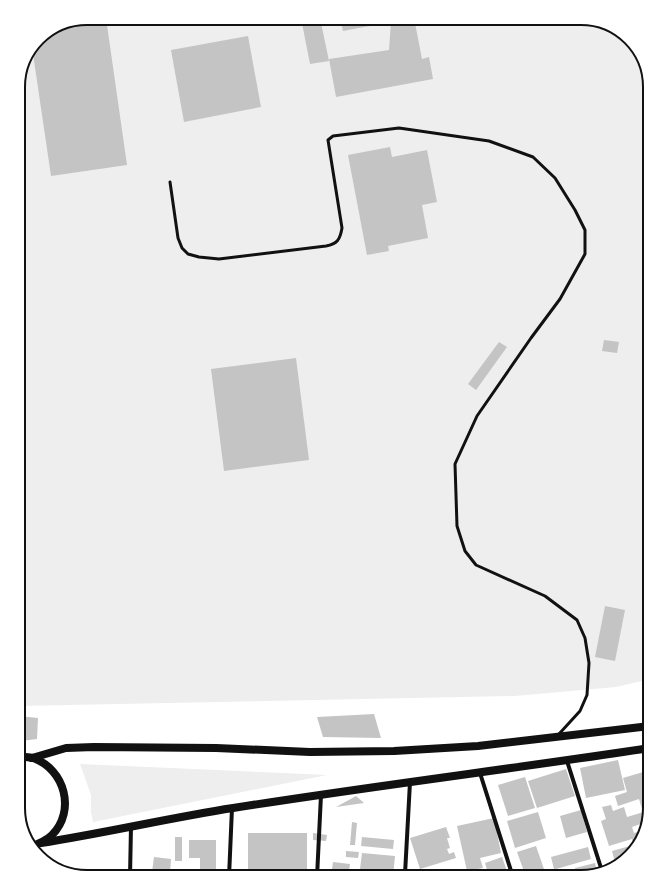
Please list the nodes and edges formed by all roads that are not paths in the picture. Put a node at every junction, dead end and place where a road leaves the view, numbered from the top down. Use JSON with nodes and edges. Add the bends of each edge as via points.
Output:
{"nodes":[{"id":1,"x":170,"y":182,"type":"dead end"},
{"id":2,"x":643,"y":727,"type":"edge"},
{"id":3,"x":557,"y":737,"type":"junction"},
{"id":4,"x":643,"y":749,"type":"edge"},
{"id":5,"x":25,"y":757,"type":"edge"},
{"id":6,"x":32,"y":758,"type":"junction"},
{"id":7,"x":567,"y":761,"type":"junction"},
{"id":8,"x":480,"y":772,"type":"junction"},
{"id":9,"x":410,"y":781,"type":"junction"},
{"id":10,"x":321,"y":795,"type":"junction"},
{"id":11,"x":232,"y":808,"type":"junction"},
{"id":12,"x":131,"y":826,"type":"junction"},
{"id":13,"x":41,"y":843,"type":"junction"},
{"id":14,"x":36,"y":845,"type":"edge"},
{"id":15,"x":601,"y":867,"type":"edge"},
{"id":16,"x":130,"y":870,"type":"edge"},
{"id":17,"x":229,"y":870,"type":"edge"},
{"id":18,"x":317,"y":870,"type":"edge"},
{"id":19,"x":406,"y":870,"type":"edge"},
{"id":20,"x":512,"y":870,"type":"edge"}],
"edges":[{"from":1,"to":3,"type":"lane","via":[[178,238],[182,248],[188,254],[219,259],[326,246],[338,241],[342,228],[328,140],[333,136],[399,128],[489,141],[533,157],[556,178],[585,230],[585,254],[560,299],[477,416],[455,464],[457,526],[464,551],[476,565],[545,596],[577,620],[585,638],[589,663],[587,695],[580,711]]},
{"from":2,"to":3,"type":"main road"},
{"from":3,"to":6,"type":"main road","via":[[478,746],[394,751],[310,752],[150,746],[80,747],[66,748]]},
{"from":4,"to":7,"type":"main road"},
{"from":5,"to":6,"type":"main road"},
{"from":6,"to":13,"type":"main road","via":[[44,763],[55,773],[62,784],[65,798],[65,811],[60,824],[52,835]]},
{"from":7,"to":8,"type":"main road"},
{"from":7,"to":15,"type":"street"},
{"from":8,"to":9,"type":"main road"},
{"from":8,"to":20,"type":"street"},
{"from":9,"to":10,"type":"main road"},
{"from":9,"to":19,"type":"street"},
{"from":10,"to":11,"type":"main road"},
{"from":10,"to":18,"type":"street"},
{"from":11,"to":12,"type":"main road"},
{"from":11,"to":17,"type":"street"},
{"from":12,"to":13,"type":"main road"},
{"from":12,"to":16,"type":"street"},
{"from":13,"to":14,"type":"main road"}]}
